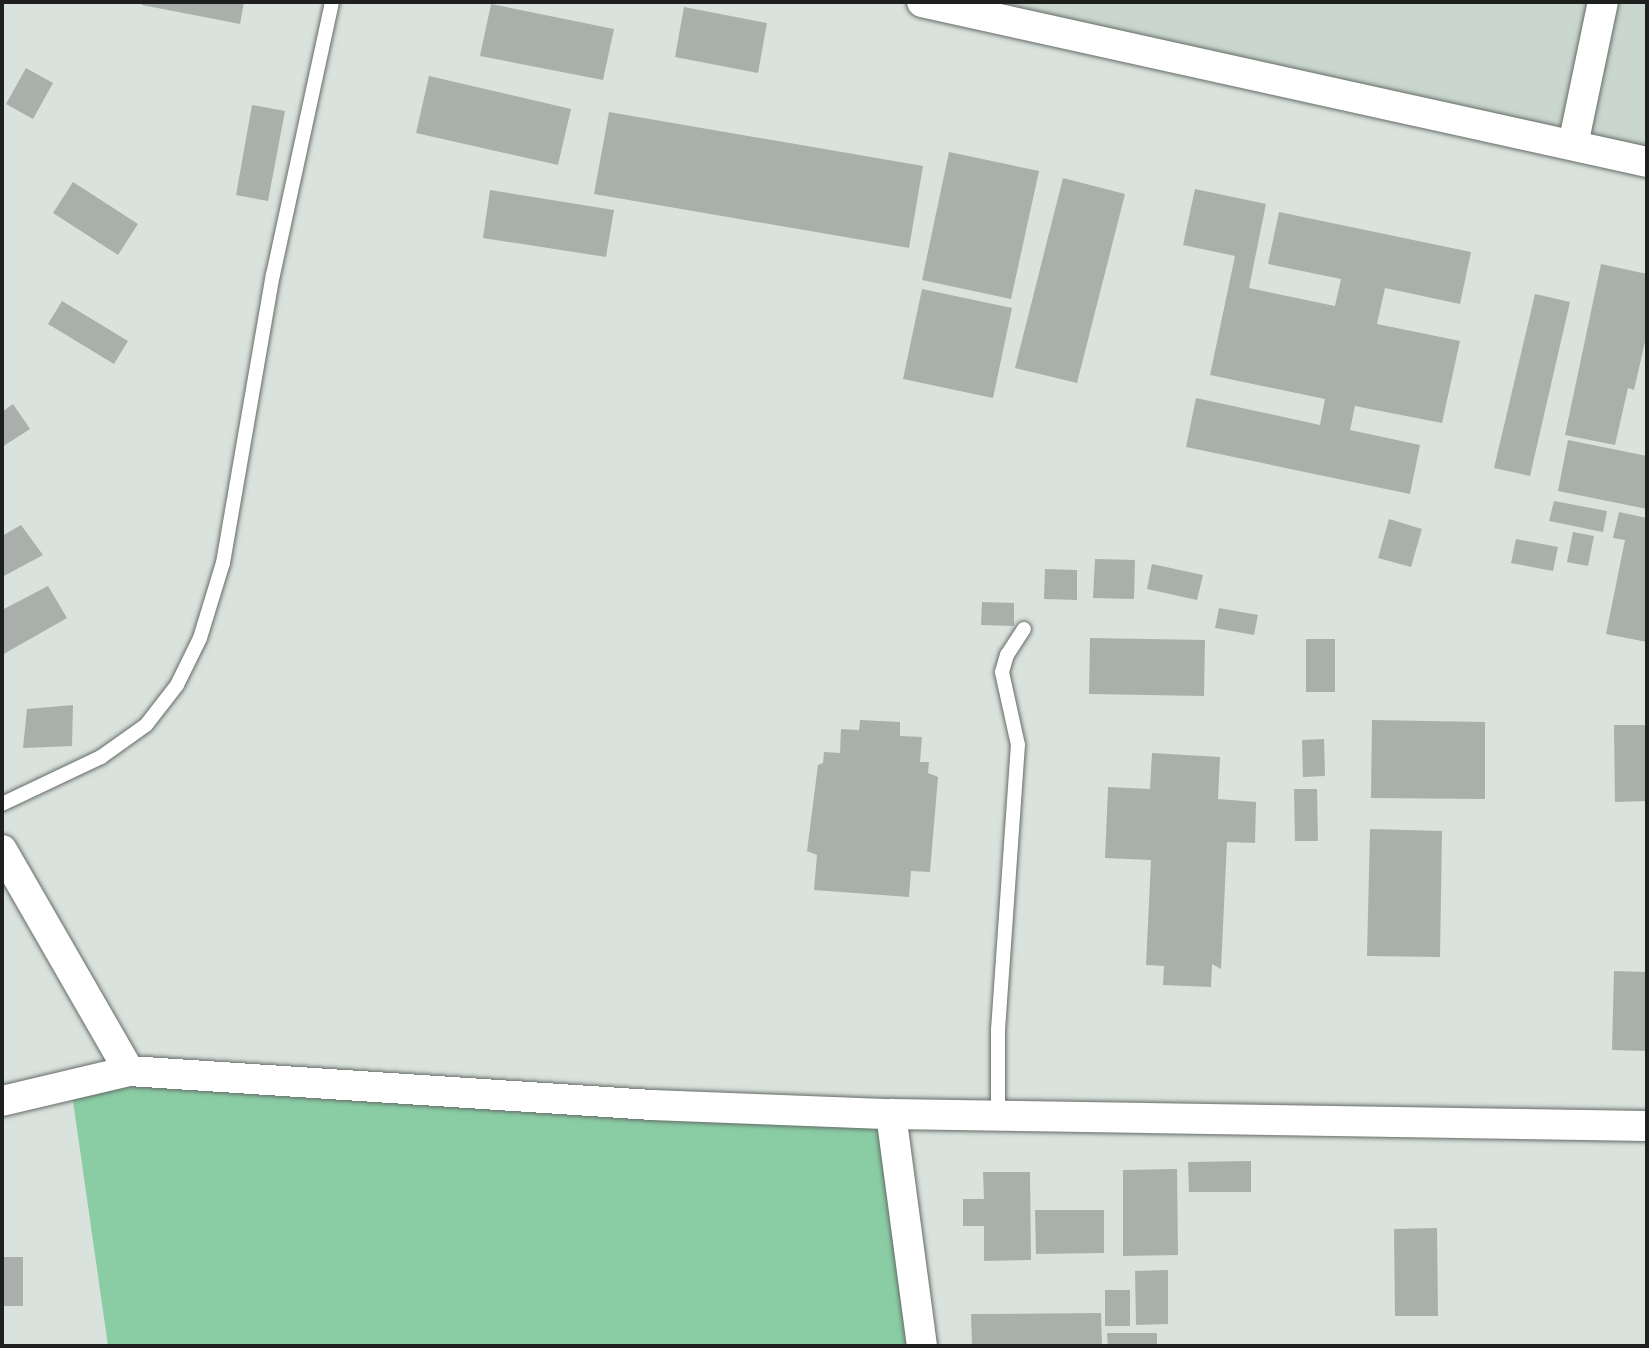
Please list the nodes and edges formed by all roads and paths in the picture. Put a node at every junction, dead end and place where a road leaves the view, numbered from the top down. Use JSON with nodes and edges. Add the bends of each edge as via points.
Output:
{"nodes":[{"id":1,"x":332,"y":2,"type":"edge"},
{"id":2,"x":922,"y":2,"type":"edge"},
{"id":3,"x":1603,"y":2,"type":"edge"},
{"id":4,"x":1573,"y":145,"type":"junction"},
{"id":5,"x":1647,"y":162,"type":"edge"},
{"id":6,"x":1024,"y":629,"type":"dead end"},
{"id":7,"x":2,"y":804,"type":"edge"},
{"id":8,"x":2,"y":850,"type":"edge"},
{"id":9,"x":129,"y":1071,"type":"junction"},
{"id":10,"x":2,"y":1101,"type":"edge"},
{"id":11,"x":891,"y":1114,"type":"junction"},
{"id":12,"x":998,"y":1114,"type":"junction"},
{"id":13,"x":1647,"y":1126,"type":"edge"},
{"id":14,"x":922,"y":1346,"type":"edge"}],
"edges":[{"from":1,"to":7,"type":"lane","via":[[273,275],[223,563],[200,638],[177,685],[145,725],[101,757]]},
{"from":2,"to":4,"type":"street"},
{"from":3,"to":4,"type":"street"},
{"from":4,"to":5,"type":"street"},
{"from":6,"to":12,"type":"lane","via":[[1002,672],[1018,745],[998,1030]]},
{"from":8,"to":9,"type":"street"},
{"from":9,"to":10,"type":"street"},
{"from":9,"to":11,"type":"street","via":[[652,1105]]},
{"from":11,"to":12,"type":"street"},
{"from":11,"to":14,"type":"street"},
{"from":12,"to":13,"type":"street"}]}
